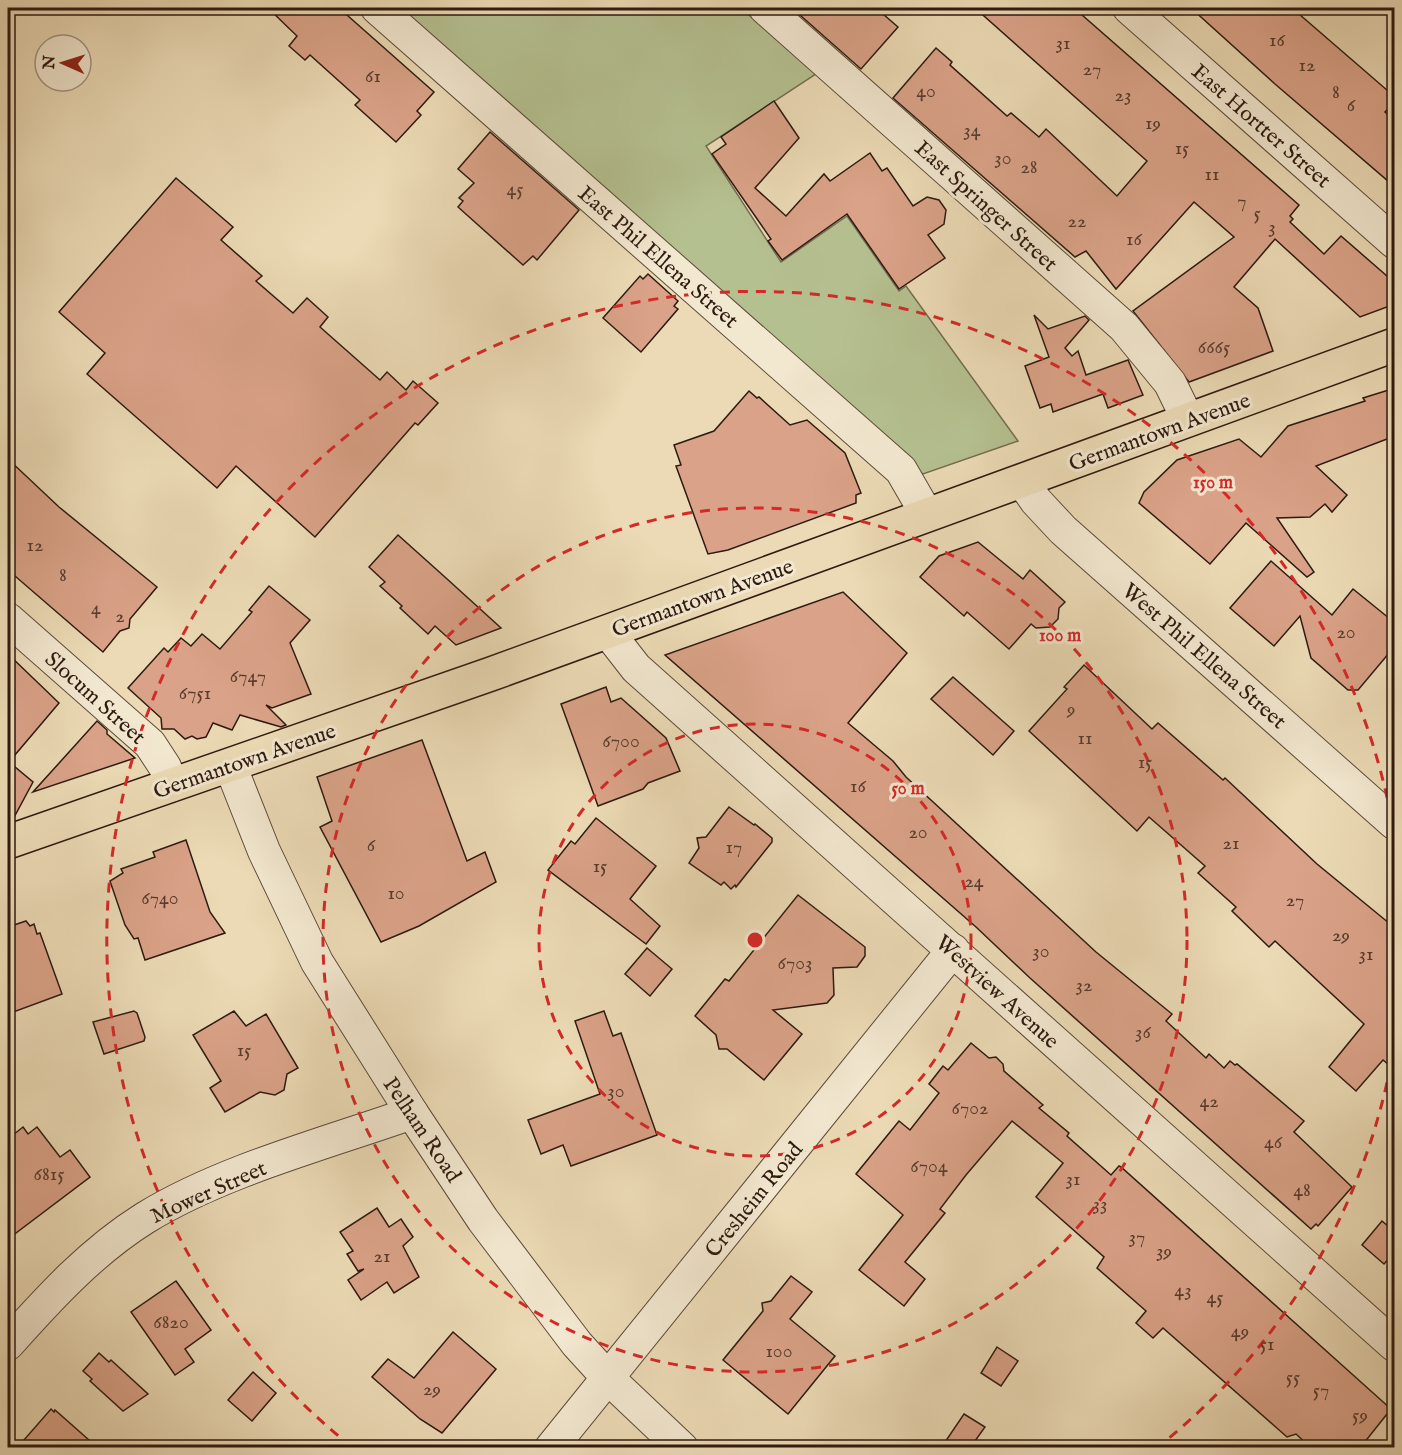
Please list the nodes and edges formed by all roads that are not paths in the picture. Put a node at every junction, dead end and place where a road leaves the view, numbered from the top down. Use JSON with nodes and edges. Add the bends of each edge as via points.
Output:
{"nodes":[{"id":1,"x":377,"y":8,"type":"edge"},
{"id":2,"x":765,"y":8,"type":"edge"},
{"id":3,"x":1129,"y":8,"type":"edge"},
{"id":4,"x":1395,"y":242,"type":"edge"},
{"id":5,"x":1395,"y":345,"type":"edge"},
{"id":6,"x":1188,"y":420,"type":"junction"},
{"id":7,"x":1022,"y":481,"type":"junction"},
{"id":8,"x":927,"y":515,"type":"junction"},
{"id":9,"x":8,"y":619,"type":"edge"},
{"id":10,"x":608,"y":632,"type":"junction"},
{"id":11,"x":230,"y":765,"type":"junction"},
{"id":12,"x":172,"y":785,"type":"junction"},
{"id":13,"x":1395,"y":823,"type":"edge"},
{"id":14,"x":8,"y":842,"type":"edge"},
{"id":15,"x":953,"y":950,"type":"junction"},
{"id":16,"x":412,"y":1113,"type":"junction"},
{"id":17,"x":8,"y":1344,"type":"edge"},
{"id":18,"x":1395,"y":1345,"type":"edge"},
{"id":19,"x":608,"y":1378,"type":"junction"},
{"id":20,"x":552,"y":1448,"type":"edge"},
{"id":21,"x":682,"y":1448,"type":"edge"}],
"edges":[{"from":1,"to":8,"type":"street","name":"East Phil Ellena Street","via":[[901,470]]},
{"from":2,"to":6,"type":"street","name":"East Springer Street","via":[[1124,327],[1170,383]]},
{"from":3,"to":4,"type":"street","name":"East Hortter Street"},
{"from":5,"to":6,"type":"main road","name":"Germantown Avenue"},
{"from":6,"to":7,"type":"main road","name":"Germantown Avenue"},
{"from":7,"to":8,"type":"main road","name":"Germantown Avenue"},
{"from":7,"to":13,"type":"street","name":"West Phil Ellena Street","via":[[1063,530]]},
{"from":8,"to":10,"type":"main road","name":"Germantown Avenue"},
{"from":9,"to":12,"type":"street","name":"Slocum Street","via":[[150,744]]},
{"from":10,"to":11,"type":"main road","name":"Germantown Avenue"},
{"from":10,"to":15,"type":"street","name":"Westview Avenue","via":[[636,668]]},
{"from":11,"to":12,"type":"main road","name":"Germantown Avenue"},
{"from":11,"to":16,"type":"street","name":"Pelham Road","via":[[264,851],[311,951]]},
{"from":12,"to":14,"type":"main road","name":"Germantown Avenue"},
{"from":15,"to":18,"type":"street","name":"Westview Avenue"},
{"from":15,"to":19,"type":"street","name":"Cresheim Road"},
{"from":16,"to":17,"type":"street","name":"Mower Street","via":[[210,1185],[154,1214],[89,1261]]},
{"from":16,"to":19,"type":"street","name":"Pelham Road","via":[[483,1220]]},
{"from":19,"to":20,"type":"street","name":"Cresheim Road"},
{"from":19,"to":21,"type":"street","name":"Pelham Road"}]}
